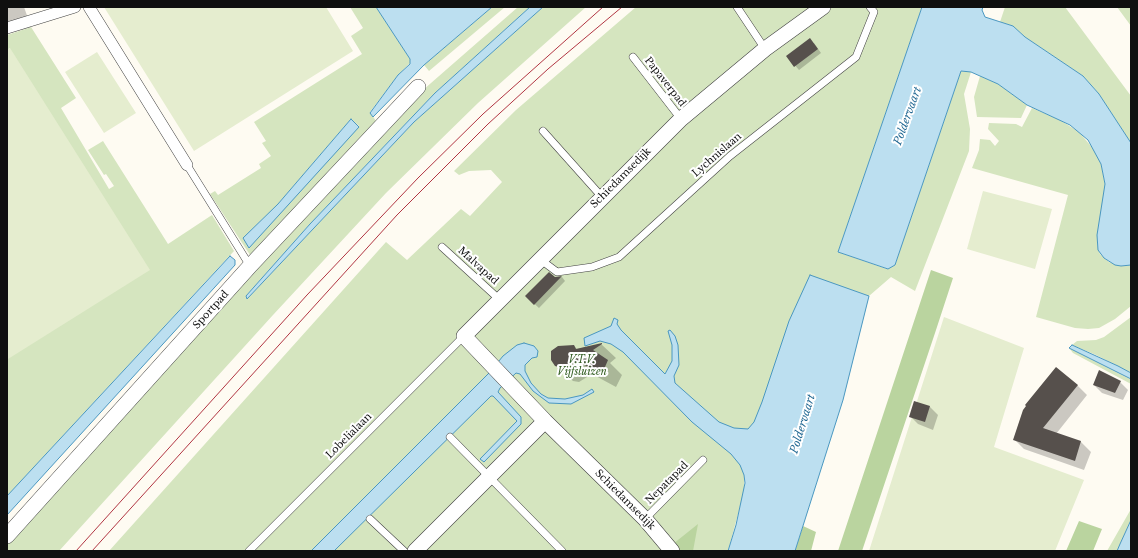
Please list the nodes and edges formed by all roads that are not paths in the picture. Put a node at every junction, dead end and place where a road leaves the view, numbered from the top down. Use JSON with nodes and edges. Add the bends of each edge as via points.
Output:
{"nodes":[{"id":1,"x":75,"y":7,"type":"edge"},
{"id":2,"x":89,"y":7,"type":"edge"},
{"id":3,"x":737,"y":7,"type":"edge"},
{"id":4,"x":823,"y":7,"type":"edge"},
{"id":5,"x":870,"y":7,"type":"edge"},
{"id":6,"x":7,"y":28,"type":"edge"},
{"id":7,"x":765,"y":49,"type":"junction"},
{"id":8,"x":633,"y":57,"type":"dead end"},
{"id":9,"x":418,"y":87,"type":"dead end"},
{"id":10,"x":681,"y":119,"type":"junction"},
{"id":11,"x":543,"y":131,"type":"dead end"},
{"id":12,"x":187,"y":165,"type":"joint"},
{"id":13,"x":602,"y":197,"type":"junction"},
{"id":14,"x":442,"y":247,"type":"dead end"},
{"id":15,"x":541,"y":260,"type":"junction"},
{"id":16,"x":250,"y":266,"type":"junction"},
{"id":17,"x":500,"y":300,"type":"junction"},
{"id":18,"x":464,"y":336,"type":"junction"},
{"id":19,"x":545,"y":421,"type":"junction"},
{"id":20,"x":450,"y":437,"type":"dead end"},
{"id":21,"x":703,"y":460,"type":"dead end"},
{"id":22,"x":489,"y":477,"type":"junction"},
{"id":23,"x":370,"y":519,"type":"dead end"},
{"id":24,"x":645,"y":519,"type":"junction"},
{"id":25,"x":7,"y":536,"type":"edge"},
{"id":26,"x":249,"y":551,"type":"edge"},
{"id":27,"x":404,"y":551,"type":"edge"},
{"id":28,"x":415,"y":551,"type":"edge"},
{"id":29,"x":562,"y":551,"type":"edge"},
{"id":30,"x":672,"y":551,"type":"edge"}],
"edges":[{"from":1,"to":6,"type":"street"},
{"from":2,"to":12,"type":"street"},
{"from":3,"to":7,"type":"lane"},
{"from":4,"to":7,"type":"street","name":"Schiedamsedijk"},
{"from":5,"to":15,"type":"lane","name":"Lychnislaan","via":[[874,12],[856,57],[730,156],[619,257],[592,267],[556,272]]},
{"from":7,"to":10,"type":"street","name":"Schiedamsedijk"},
{"from":8,"to":10,"type":"lane","name":"Papaverpad"},
{"from":9,"to":16,"type":"street","name":"Sportpad"},
{"from":10,"to":13,"type":"street","name":"Schiedamsedijk"},
{"from":11,"to":13,"type":"lane"},
{"from":12,"to":16,"type":"lane"},
{"from":13,"to":15,"type":"street","name":"Schiedamsedijk"},
{"from":14,"to":17,"type":"lane","name":"Malvapad"},
{"from":15,"to":17,"type":"street","name":"Schiedamsedijk"},
{"from":16,"to":25,"type":"street","name":"Sportpad"},
{"from":17,"to":18,"type":"street","name":"Schiedamsedijk"},
{"from":18,"to":19,"type":"street","name":"Schiedamsedijk"},
{"from":18,"to":26,"type":"lane","name":"Lobelialaan"},
{"from":19,"to":22,"type":"street"},
{"from":19,"to":24,"type":"street","name":"Schiedamsedijk"},
{"from":20,"to":22,"type":"lane"},
{"from":21,"to":24,"type":"lane","name":"Nepatapad"},
{"from":22,"to":28,"type":"street"},
{"from":22,"to":29,"type":"lane"},
{"from":23,"to":27,"type":"lane"},
{"from":24,"to":30,"type":"street","name":"Schiedamsedijk"}]}
